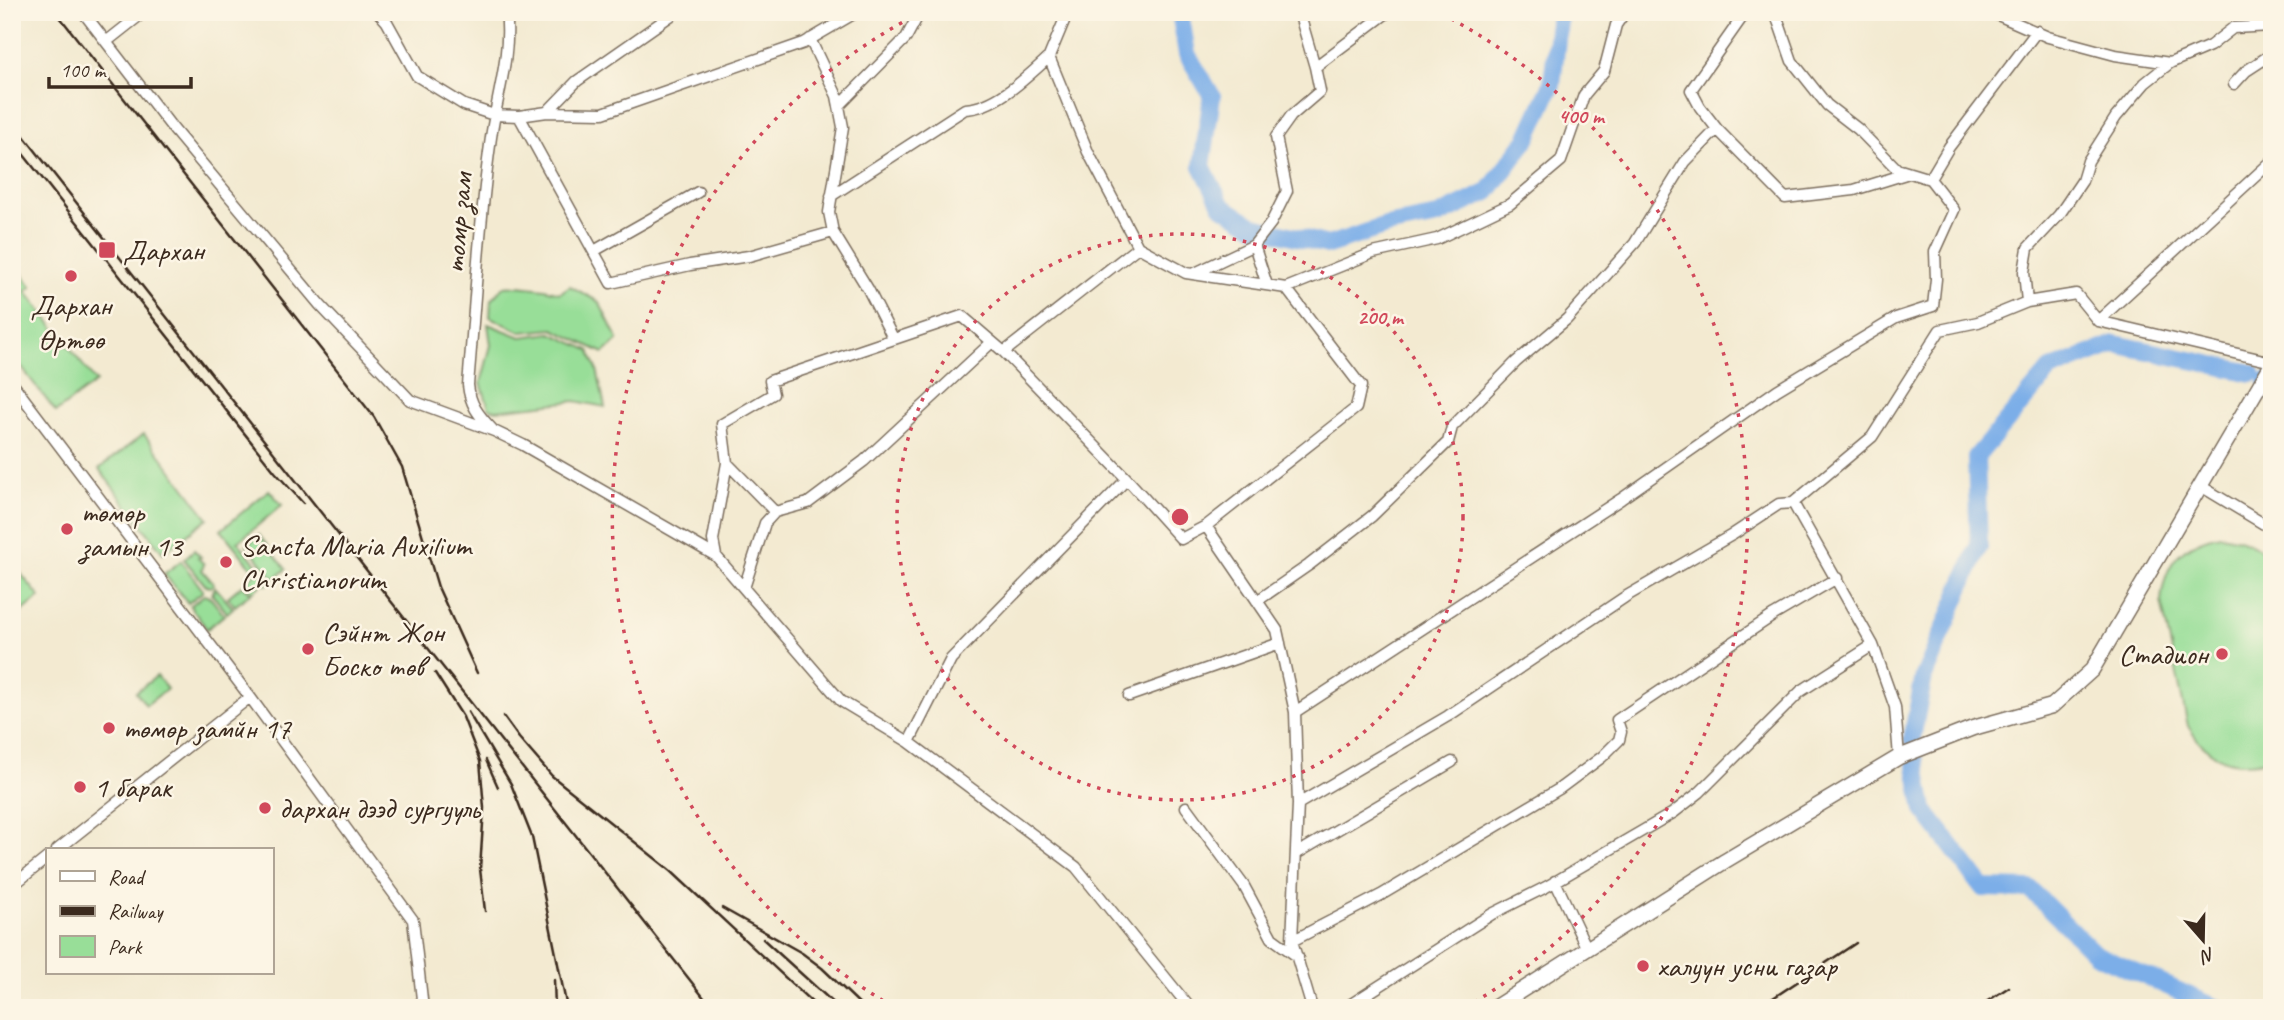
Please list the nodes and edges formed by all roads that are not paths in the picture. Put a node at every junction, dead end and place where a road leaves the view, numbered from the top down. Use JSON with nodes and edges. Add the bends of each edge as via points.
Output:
{"nodes":[{"id":1,"x":83,"y":12,"type":"edge"},
{"id":2,"x":144,"y":12,"type":"edge"},
{"id":3,"x":378,"y":12,"type":"edge"},
{"id":4,"x":506,"y":12,"type":"edge"},
{"id":5,"x":676,"y":12,"type":"edge"},
{"id":6,"x":857,"y":12,"type":"edge"},
{"id":7,"x":920,"y":12,"type":"edge"},
{"id":8,"x":1299,"y":12,"type":"edge"},
{"id":9,"x":1388,"y":12,"type":"edge"},
{"id":10,"x":1625,"y":12,"type":"edge"},
{"id":11,"x":1750,"y":12,"type":"edge"},
{"id":12,"x":1774,"y":12,"type":"edge"},
{"id":13,"x":1991,"y":12,"type":"edge"},
{"id":14,"x":1064,"y":22,"type":"dead end"},
{"id":15,"x":2272,"y":26,"type":"edge"},
{"id":16,"x":2037,"y":31,"type":"junction"},
{"id":17,"x":810,"y":39,"type":"junction"},
{"id":18,"x":106,"y":42,"type":"junction"},
{"id":19,"x":2272,"y":54,"type":"edge"},
{"id":20,"x":1049,"y":57,"type":"junction"},
{"id":21,"x":2170,"y":63,"type":"junction"},
{"id":22,"x":1315,"y":67,"type":"junction"},
{"id":23,"x":2234,"y":84,"type":"dead end"},
{"id":24,"x":839,"y":106,"type":"junction"},
{"id":25,"x":547,"y":112,"type":"junction"},
{"id":26,"x":494,"y":115,"type":"junction"},
{"id":27,"x":519,"y":116,"type":"junction"},
{"id":28,"x":1717,"y":129,"type":"junction"},
{"id":29,"x":2272,"y":160,"type":"edge"},
{"id":30,"x":1909,"y":173,"type":"junction"},
{"id":31,"x":1930,"y":179,"type":"junction"},
{"id":32,"x":698,"y":192,"type":"dead end"},
{"id":33,"x":831,"y":196,"type":"junction"},
{"id":34,"x":833,"y":232,"type":"junction"},
{"id":35,"x":1254,"y":245,"type":"junction"},
{"id":36,"x":1138,"y":247,"type":"junction"},
{"id":37,"x":594,"y":251,"type":"junction"},
{"id":38,"x":1194,"y":274,"type":"junction"},
{"id":39,"x":1267,"y":285,"type":"junction"},
{"id":40,"x":1286,"y":288,"type":"junction"},
{"id":41,"x":2026,"y":302,"type":"junction"},
{"id":42,"x":2098,"y":321,"type":"junction"},
{"id":43,"x":893,"y":338,"type":"junction"},
{"id":44,"x":992,"y":342,"type":"junction"},
{"id":45,"x":1004,"y":352,"type":"junction"},
{"id":46,"x":2272,"y":363,"type":"edge"},
{"id":47,"x":12,"y":383,"type":"edge"},
{"id":48,"x":494,"y":431,"type":"junction"},
{"id":49,"x":727,"y":463,"type":"junction"},
{"id":50,"x":1127,"y":479,"type":"junction"},
{"id":51,"x":2200,"y":485,"type":"junction"},
{"id":52,"x":1793,"y":503,"type":"junction"},
{"id":53,"x":775,"y":512,"type":"junction"},
{"id":54,"x":1206,"y":526,"type":"junction"},
{"id":55,"x":2272,"y":529,"type":"edge"},
{"id":56,"x":716,"y":556,"type":"junction"},
{"id":57,"x":1837,"y":578,"type":"junction"},
{"id":58,"x":744,"y":589,"type":"junction"},
{"id":59,"x":1257,"y":601,"type":"junction"},
{"id":60,"x":1280,"y":643,"type":"junction"},
{"id":61,"x":1874,"y":645,"type":"junction"},
{"id":62,"x":1129,"y":696,"type":"dead end"},
{"id":63,"x":250,"y":698,"type":"junction"},
{"id":64,"x":1295,"y":712,"type":"junction"},
{"id":65,"x":909,"y":743,"type":"junction"},
{"id":66,"x":1899,"y":757,"type":"junction"},
{"id":67,"x":1452,"y":762,"type":"dead end"},
{"id":68,"x":1298,"y":804,"type":"junction"},
{"id":69,"x":1186,"y":807,"type":"dead end"},
{"id":70,"x":60,"y":848,"type":"edge"},
{"id":71,"x":1296,"y":854,"type":"junction"},
{"id":72,"x":46,"y":859,"type":"edge"},
{"id":73,"x":1555,"y":881,"type":"junction"},
{"id":74,"x":12,"y":886,"type":"edge"},
{"id":75,"x":1292,"y":941,"type":"junction"},
{"id":76,"x":1587,"y":949,"type":"junction"},
{"id":77,"x":1298,"y":957,"type":"junction"},
{"id":78,"x":423,"y":1008,"type":"edge"},
{"id":79,"x":1190,"y":1008,"type":"edge"},
{"id":80,"x":1312,"y":1008,"type":"edge"},
{"id":81,"x":1345,"y":1008,"type":"edge"},
{"id":82,"x":1494,"y":1008,"type":"edge"}],
"edges":[{"from":1,"to":18,"type":"street"},
{"from":2,"to":18,"type":"street"},
{"from":3,"to":26,"type":"street","via":[[417,76],[464,105]]},
{"from":4,"to":26,"type":"street","name":"томр зам","via":[[504,70]]},
{"from":5,"to":25,"type":"street","via":[[577,81]]},
{"from":6,"to":17,"type":"street"},
{"from":7,"to":24,"type":"street","via":[[906,38]]},
{"from":8,"to":22,"type":"street"},
{"from":9,"to":22,"type":"street"},
{"from":10,"to":40,"type":"street","via":[[1616,25],[1604,71],[1584,95],[1561,161],[1510,204],[1437,239],[1373,253]]},
{"from":11,"to":28,"type":"street","via":[[1691,90]]},
{"from":12,"to":30,"type":"street","via":[[1792,61],[1827,105],[1897,169]]},
{"from":13,"to":16,"type":"street"},
{"from":14,"to":20,"type":"street"},
{"from":15,"to":21,"type":"street","via":[[2233,28],[2210,46]]},
{"from":16,"to":21,"type":"street","via":[[2115,55]]},
{"from":16,"to":31,"type":"street"},
{"from":17,"to":24,"type":"street"},
{"from":17,"to":25,"type":"street","via":[[603,113]]},
{"from":18,"to":48,"type":"street","via":[[320,305],[411,400]]},
{"from":19,"to":23,"type":"street"},
{"from":20,"to":33,"type":"street","via":[[1013,90],[965,109]]},
{"from":20,"to":36,"type":"street","via":[[1088,152]]},
{"from":21,"to":41,"type":"street","via":[[2144,83],[2116,117],[2088,161],[2082,181],[2028,248]]},
{"from":22,"to":35,"type":"street","via":[[1320,92],[1291,116],[1276,137],[1287,191]]},
{"from":24,"to":33,"type":"street","via":[[843,127]]},
{"from":25,"to":27,"type":"street"},
{"from":26,"to":27,"type":"street"},
{"from":26,"to":48,"type":"street","name":"томр зам","via":[[468,385],[478,414]]},
{"from":27,"to":37,"type":"street"},
{"from":28,"to":30,"type":"street","via":[[1786,198],[1854,190]]},
{"from":28,"to":59,"type":"street","via":[[1685,162],[1635,243],[1567,319],[1516,362],[1452,427],[1448,442],[1372,516]]},
{"from":29,"to":42,"type":"street"},
{"from":30,"to":31,"type":"street"},
{"from":31,"to":64,"type":"street","via":[[1954,210],[1935,252],[1933,306],[1896,318],[1777,390],[1621,499]]},
{"from":32,"to":37,"type":"street"},
{"from":33,"to":34,"type":"street"},
{"from":34,"to":37,"type":"street","via":[[749,256],[611,283]]},
{"from":34,"to":43,"type":"street"},
{"from":35,"to":38,"type":"street"},
{"from":35,"to":39,"type":"street"},
{"from":36,"to":38,"type":"street"},
{"from":36,"to":45,"type":"street"},
{"from":38,"to":39,"type":"street"},
{"from":39,"to":40,"type":"street"},
{"from":40,"to":54,"type":"street","via":[[1361,386],[1356,408]]},
{"from":41,"to":42,"type":"street","via":[[2076,295]]},
{"from":41,"to":52,"type":"street","via":[[1978,322],[1940,330],[1872,437]]},
{"from":42,"to":46,"type":"street"},
{"from":43,"to":44,"type":"street","via":[[961,316]]},
{"from":43,"to":49,"type":"street","via":[[770,381],[773,394],[722,424]]},
{"from":44,"to":45,"type":"street"},
{"from":44,"to":53,"type":"street","via":[[864,461],[808,503]]},
{"from":45,"to":50,"type":"street"},
{"from":46,"to":51,"type":"street"},
{"from":47,"to":63,"type":"street"},
{"from":48,"to":56,"type":"street"},
{"from":49,"to":53,"type":"street"},
{"from":49,"to":56,"type":"street","via":[[713,540]]},
{"from":50,"to":54,"type":"street","via":[[1181,539]]},
{"from":50,"to":65,"type":"street","via":[[951,659]]},
{"from":51,"to":55,"type":"street"},
{"from":51,"to":66,"type":"street","via":[[2092,670],[2052,706],[1973,728]]},
{"from":52,"to":57,"type":"street"},
{"from":52,"to":68,"type":"street","via":[[1779,503],[1625,597],[1448,716]]},
{"from":53,"to":58,"type":"street","via":[[765,523]]},
{"from":54,"to":59,"type":"street"},
{"from":56,"to":58,"type":"street"},
{"from":57,"to":61,"type":"street"},
{"from":57,"to":75,"type":"street","via":[[1617,720],[1619,740],[1559,789],[1381,895]]},
{"from":58,"to":65,"type":"street","via":[[841,701]]},
{"from":59,"to":60,"type":"street","via":[[1277,630]]},
{"from":60,"to":62,"type":"street"},
{"from":60,"to":64,"type":"street"},
{"from":61,"to":66,"type":"street","via":[[1895,707]]},
{"from":61,"to":73,"type":"street","via":[[1801,691],[1674,813]]},
{"from":63,"to":70,"type":"street"},
{"from":63,"to":78,"type":"street","via":[[413,920]]},
{"from":64,"to":68,"type":"street"},
{"from":65,"to":79,"type":"street","via":[[1076,867]]},
{"from":66,"to":76,"type":"street"},
{"from":67,"to":71,"type":"street"},
{"from":68,"to":71,"type":"street"},
{"from":69,"to":77,"type":"street","via":[[1244,886],[1272,938]]},
{"from":71,"to":75,"type":"street"},
{"from":72,"to":74,"type":"street"},
{"from":73,"to":76,"type":"street"},
{"from":73,"to":81,"type":"street","via":[[1492,914]]},
{"from":75,"to":77,"type":"street"},
{"from":76,"to":82,"type":"street"},
{"from":77,"to":80,"type":"street"}]}
